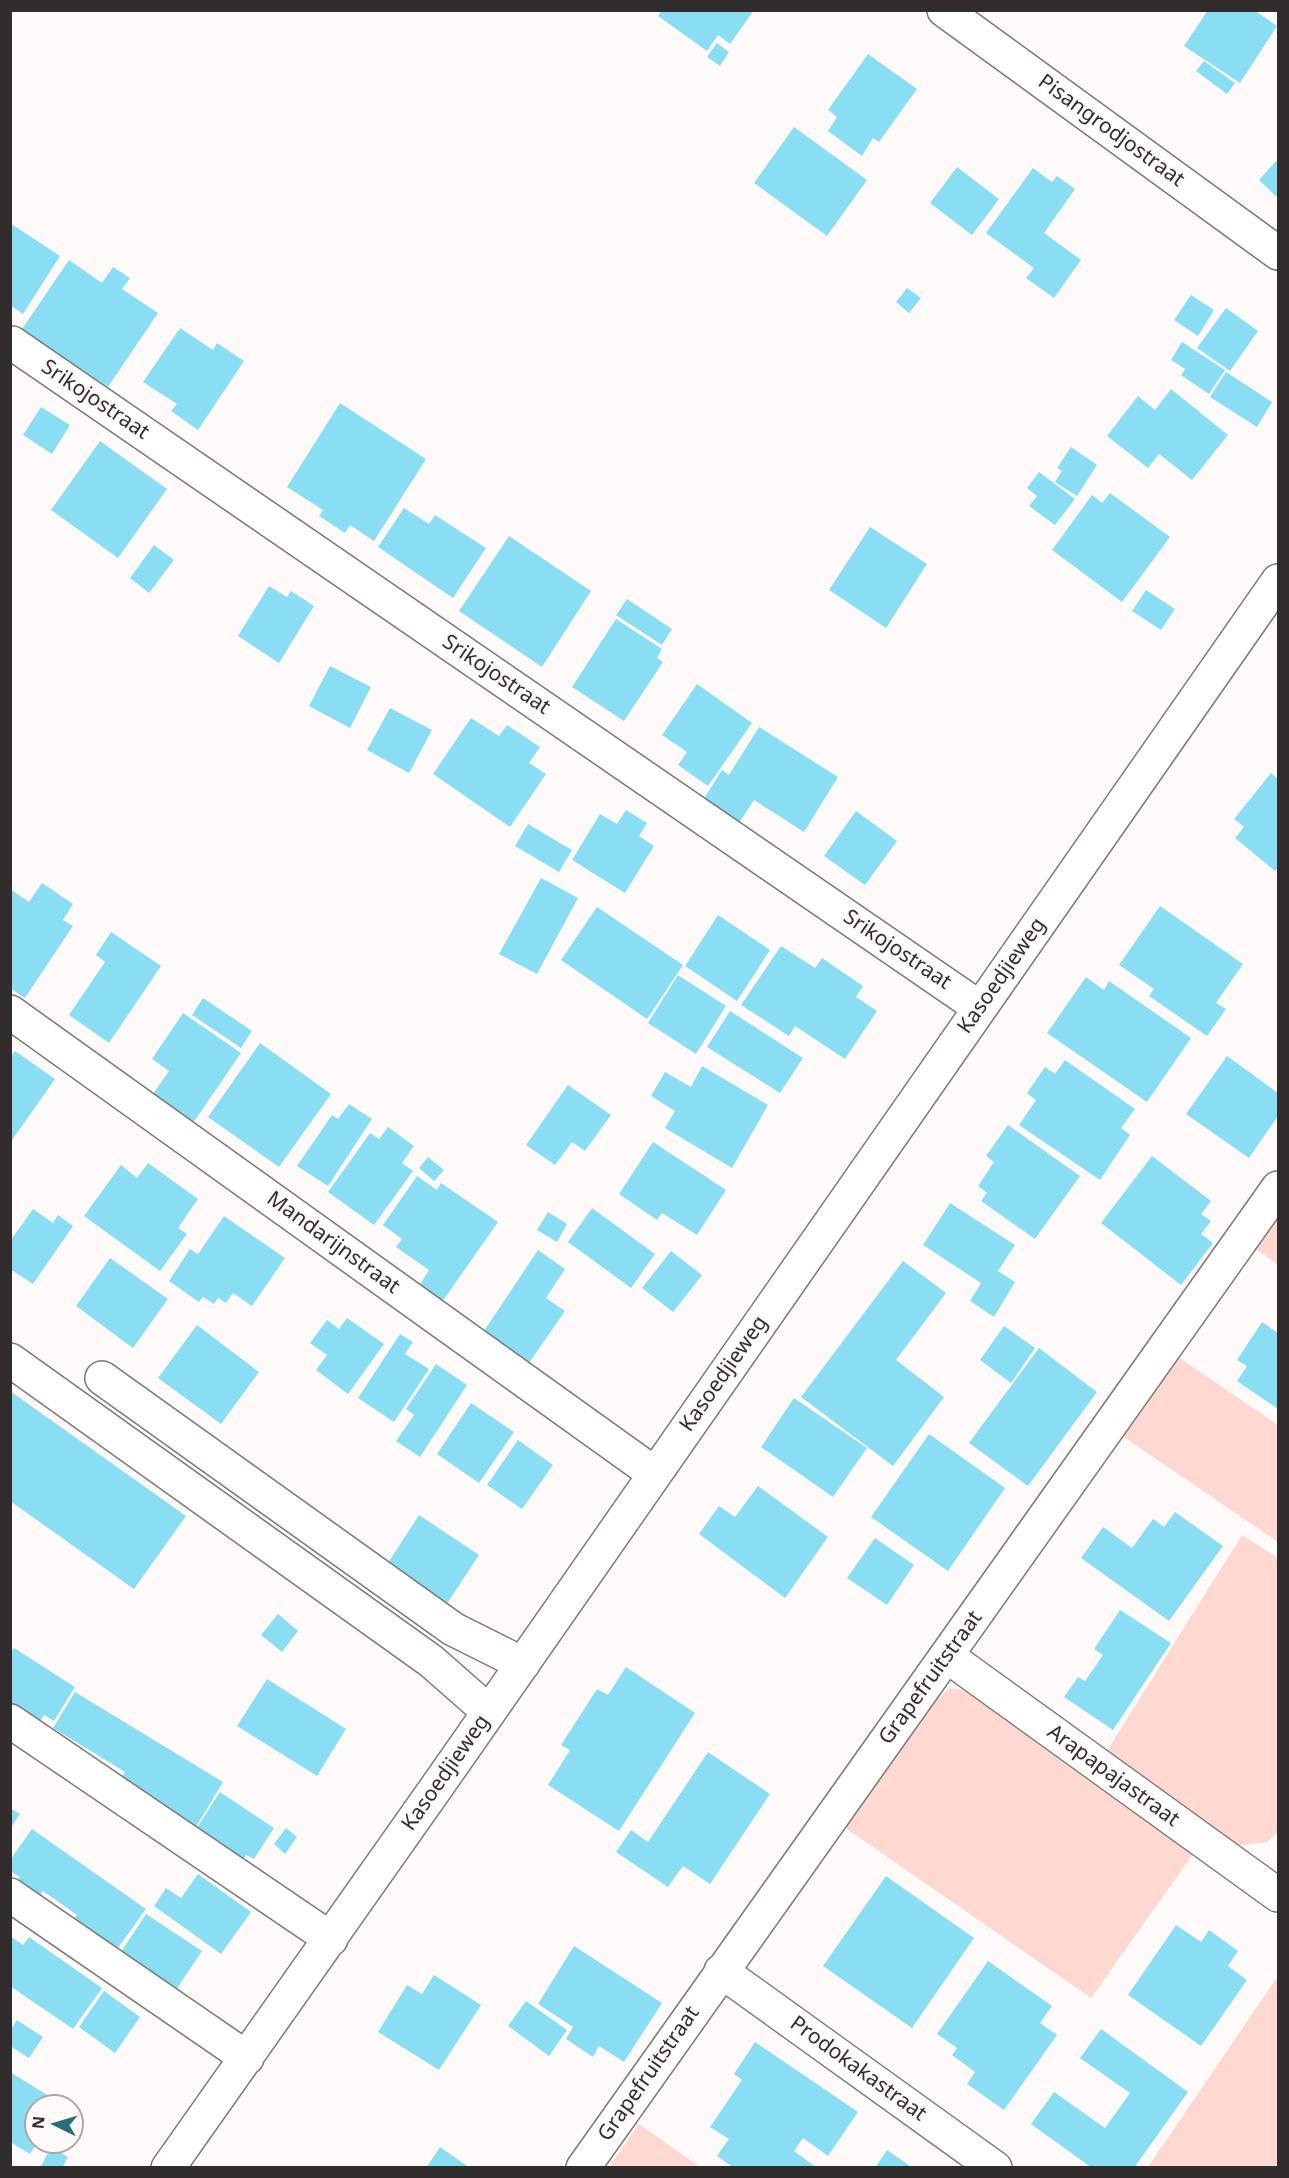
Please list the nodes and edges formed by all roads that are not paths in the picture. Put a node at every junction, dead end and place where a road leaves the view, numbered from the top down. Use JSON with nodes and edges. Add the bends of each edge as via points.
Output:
{"nodes":[{"id":1,"x":944,"y":10,"type":"edge"},
{"id":2,"x":1278,"y":253,"type":"edge"},
{"id":3,"x":12,"y":343,"type":"edge"},
{"id":4,"x":1278,"y":580,"type":"edge"},
{"id":5,"x":980,"y":1008,"type":"junction"},
{"id":6,"x":10,"y":1012,"type":"edge"},
{"id":7,"x":1278,"y":1188,"type":"edge"},
{"id":8,"x":10,"y":1360,"type":"edge"},
{"id":9,"x":102,"y":1378,"type":"dead end"},
{"id":10,"x":655,"y":1474,"type":"junction"},
{"id":11,"x":947,"y":1656,"type":"junction"},
{"id":12,"x":523,"y":1664,"type":"junction"},
{"id":13,"x":489,"y":1712,"type":"junction"},
{"id":14,"x":10,"y":1721,"type":"edge"},
{"id":15,"x":1274,"y":1882,"type":"edge"},
{"id":16,"x":10,"y":1895,"type":"edge"},
{"id":17,"x":331,"y":1938,"type":"junction"},
{"id":18,"x":721,"y":1971,"type":"junction"},
{"id":19,"x":247,"y":2058,"type":"junction"},
{"id":20,"x":168,"y":2168,"type":"edge"},
{"id":21,"x":583,"y":2168,"type":"edge"},
{"id":22,"x":995,"y":2168,"type":"edge"}],
"edges":[{"from":1,"to":2,"type":"street","name":"Pisangrodjostraat"},
{"from":3,"to":5,"type":"street","name":"Srikojostraat"},
{"from":4,"to":5,"type":"street","name":"Kasoedjieweg"},
{"from":5,"to":10,"type":"street","name":"Kasoedjieweg"},
{"from":6,"to":10,"type":"street","name":"Mandarijnstraat"},
{"from":7,"to":11,"type":"street","name":"Grapefruitstraat"},
{"from":8,"to":13,"type":"street","via":[[430,1661]]},
{"from":9,"to":12,"type":"street","via":[[453,1629]]},
{"from":10,"to":12,"type":"street","name":"Kasoedjieweg"},
{"from":11,"to":15,"type":"street","name":"Arapapajastraat"},
{"from":11,"to":18,"type":"street","name":"Grapefruitstraat"},
{"from":12,"to":13,"type":"street","name":"Kasoedjieweg"},
{"from":13,"to":17,"type":"street","name":"Kasoedjieweg"},
{"from":14,"to":17,"type":"street"},
{"from":16,"to":19,"type":"street"},
{"from":17,"to":19,"type":"street","name":"Kasoedjieweg"},
{"from":18,"to":21,"type":"street","name":"Grapefruitstraat"},
{"from":18,"to":22,"type":"street","name":"Prodokakastraat"},
{"from":19,"to":20,"type":"street","name":"Kasoedjieweg"}]}
